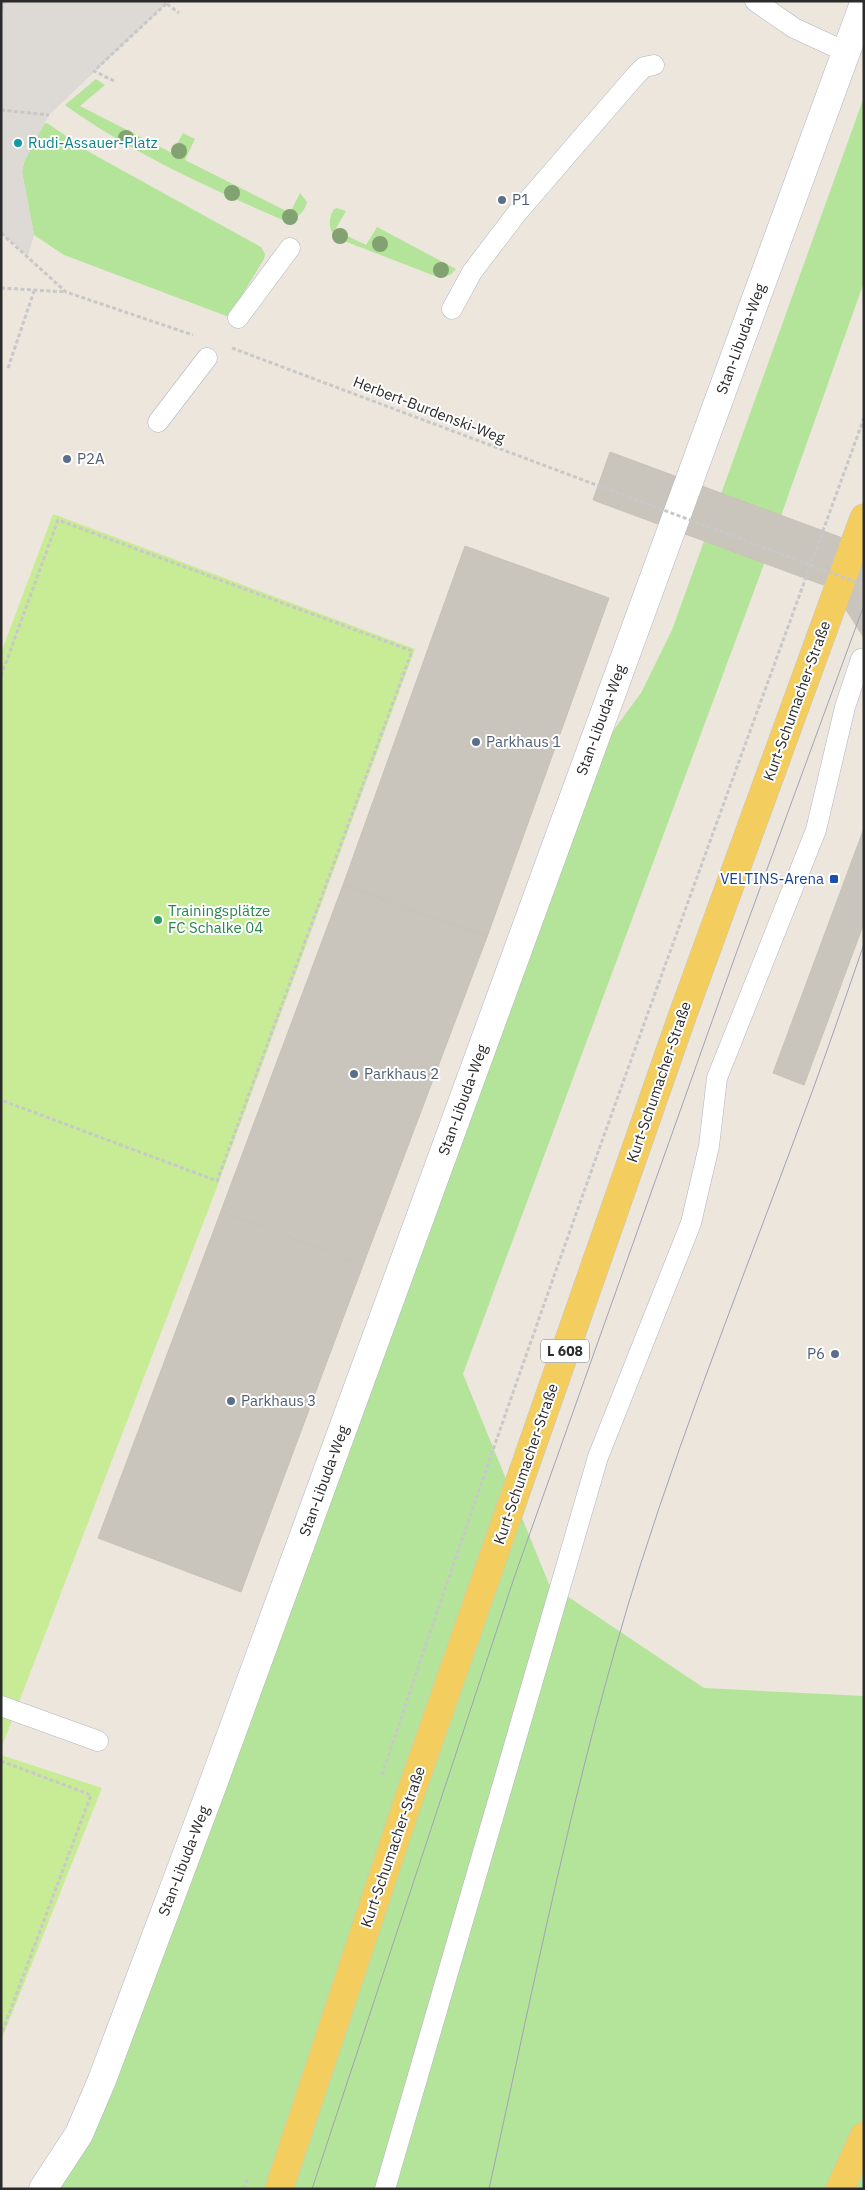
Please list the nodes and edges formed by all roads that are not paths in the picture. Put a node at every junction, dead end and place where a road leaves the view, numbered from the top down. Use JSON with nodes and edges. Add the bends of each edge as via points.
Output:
{"nodes":[{"id":1,"x":755,"y":1,"type":"edge"},
{"id":2,"x":864,"y":3,"type":"edge"},
{"id":3,"x":846,"y":52,"type":"junction"},
{"id":4,"x":654,"y":65,"type":"dead end"},
{"id":5,"x":290,"y":248,"type":"dead end"},
{"id":6,"x":452,"y":309,"type":"dead end"},
{"id":7,"x":238,"y":318,"type":"dead end"},
{"id":8,"x":207,"y":358,"type":"dead end"},
{"id":9,"x":158,"y":422,"type":"dead end"},
{"id":10,"x":864,"y":518,"type":"edge"},
{"id":11,"x":862,"y":659,"type":"dead end"},
{"id":12,"x":1,"y":1706,"type":"edge"},
{"id":13,"x":98,"y":1741,"type":"dead end"},
{"id":14,"x":864,"y":2136,"type":"edge"},
{"id":15,"x":43,"y":2189,"type":"edge"},
{"id":16,"x":279,"y":2189,"type":"edge"},
{"id":17,"x":385,"y":2189,"type":"edge"},
{"id":18,"x":840,"y":2189,"type":"edge"}],
"edges":[{"from":1,"to":3,"type":"lane","via":[[794,28]]},
{"from":2,"to":3,"type":"street","name":"Stan-Libuda-Weg"},
{"from":3,"to":15,"type":"street","name":"Stan-Libuda-Weg","via":[[210,1794],[102,2080],[79,2134]]},
{"from":4,"to":6,"type":"lane","via":[[644,67],[636,75],[524,204],[472,272]]},
{"from":5,"to":7,"type":"lane"},
{"from":8,"to":9,"type":"lane"},
{"from":10,"to":16,"type":"main road","name":"Kurt-Schumacher-Straße","number":"L 608","via":[[683,1014],[410,1794]]},
{"from":11,"to":17,"type":"lane","via":[[845,708],[816,830],[716,1078],[709,1146],[692,1223],[598,1457]]},
{"from":12,"to":13,"type":"lane"},
{"from":14,"to":18,"type":"main road"}]}
